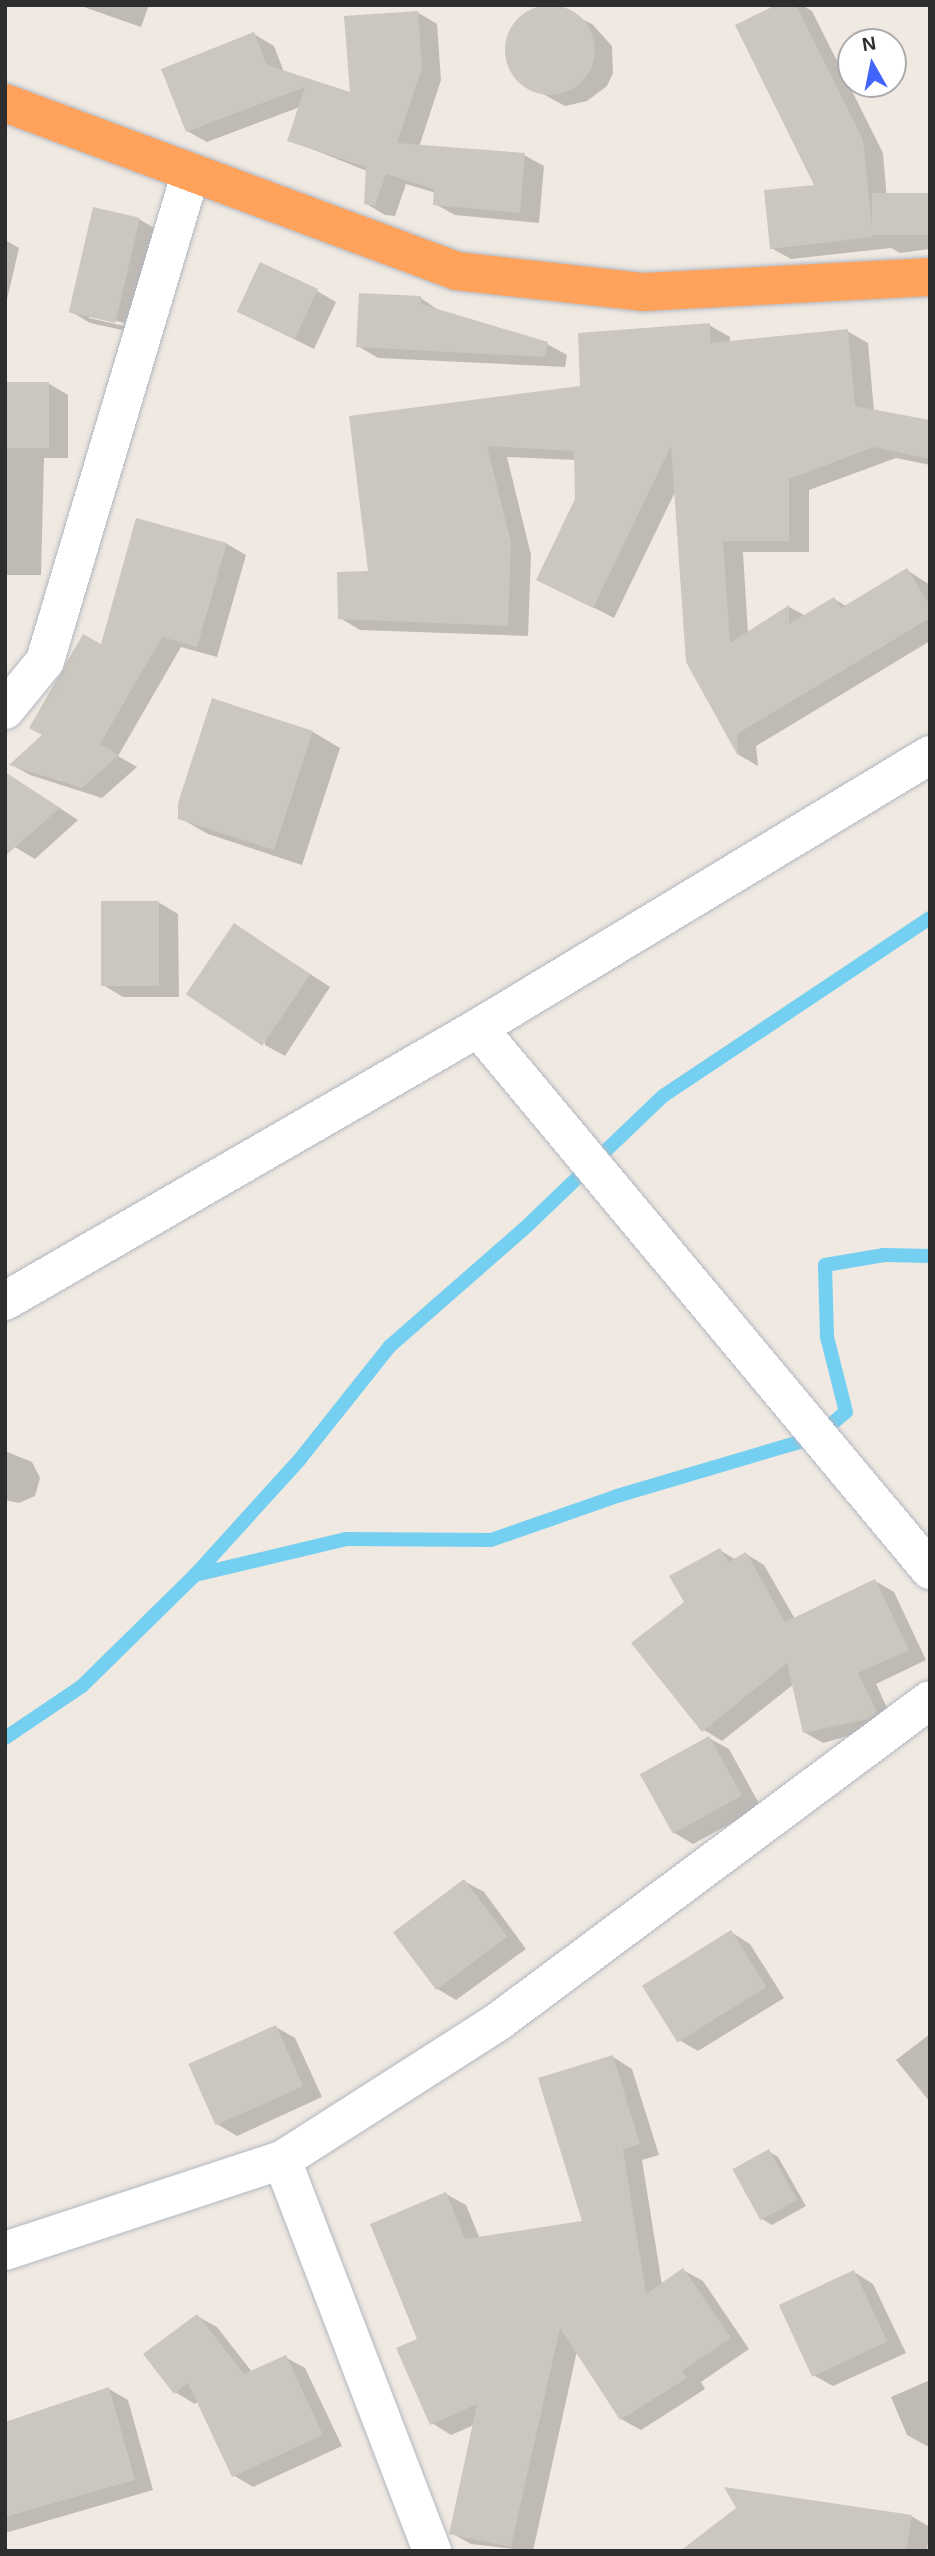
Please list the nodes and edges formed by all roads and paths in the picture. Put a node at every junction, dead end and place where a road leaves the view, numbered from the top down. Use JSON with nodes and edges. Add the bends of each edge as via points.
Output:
{"nodes":[{"id":1,"x":5,"y":103,"type":"edge"},
{"id":2,"x":191,"y":172,"type":"junction"},
{"id":3,"x":930,"y":277,"type":"edge"},
{"id":4,"x":5,"y":710,"type":"edge"},
{"id":5,"x":930,"y":755,"type":"edge"},
{"id":6,"x":478,"y":1028,"type":"junction"},
{"id":7,"x":5,"y":1301,"type":"edge"},
{"id":8,"x":930,"y":1570,"type":"edge"},
{"id":9,"x":930,"y":1700,"type":"edge"},
{"id":10,"x":282,"y":2160,"type":"junction"},
{"id":11,"x":5,"y":2251,"type":"edge"},
{"id":12,"x":432,"y":2551,"type":"edge"}],
"edges":[{"from":1,"to":2,"type":"highway"},
{"from":2,"to":3,"type":"highway","via":[[456,271],[644,292]]},
{"from":2,"to":4,"type":"street","via":[[45,661]]},
{"from":5,"to":6,"type":"street"},
{"from":6,"to":7,"type":"street"},
{"from":6,"to":8,"type":"street"},
{"from":9,"to":10,"type":"street","via":[[499,2021]]},
{"from":10,"to":11,"type":"street"},
{"from":10,"to":12,"type":"street"}]}
